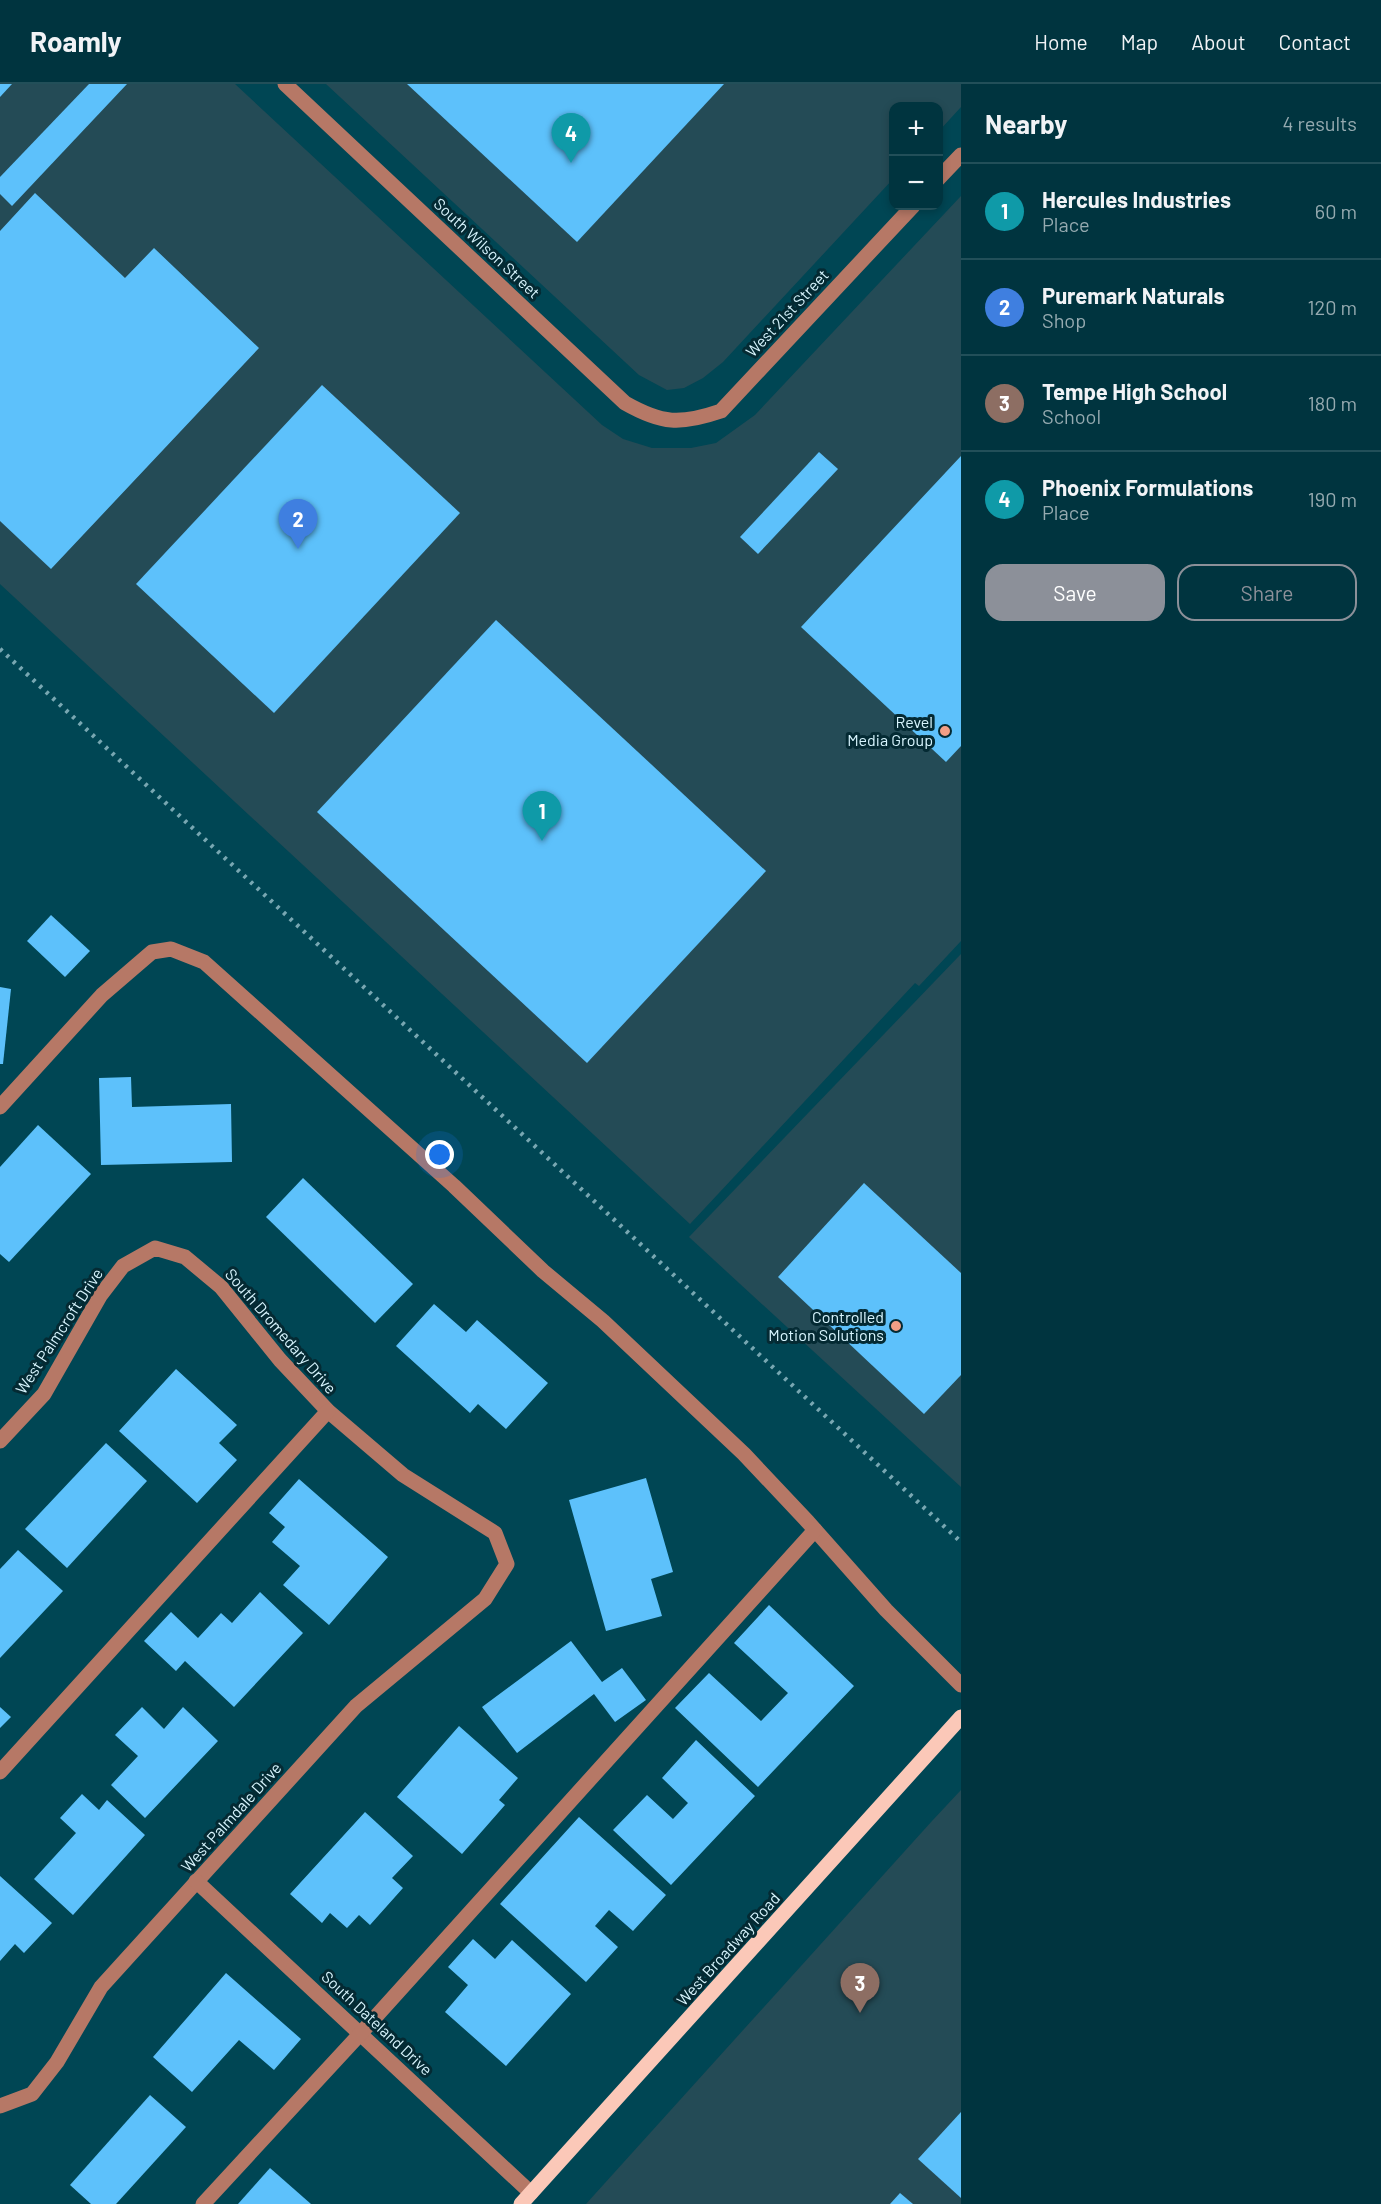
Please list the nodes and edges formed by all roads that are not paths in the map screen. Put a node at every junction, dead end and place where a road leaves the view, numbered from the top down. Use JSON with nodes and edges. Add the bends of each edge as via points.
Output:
{"nodes":[{"id":1,"x":285,"y":84,"type":"edge"},
{"id":2,"x":961,"y":155,"type":"edge"},
{"id":3,"x":943,"y":175,"type":"edge"},
{"id":4,"x":909,"y":210,"type":"edge"},
{"id":5,"x":674,"y":421,"type":"joint"},
{"id":6,"x":0,"y":1107,"type":"edge"},
{"id":7,"x":155,"y":1248,"type":"joint"},
{"id":8,"x":328,"y":1410,"type":"junction"},
{"id":9,"x":0,"y":1442,"type":"edge"},
{"id":10,"x":815,"y":1530,"type":"junction"},
{"id":11,"x":507,"y":1564,"type":"joint"},
{"id":12,"x":961,"y":1685,"type":"edge"},
{"id":13,"x":961,"y":1717,"type":"edge"},
{"id":14,"x":0,"y":1772,"type":"edge"},
{"id":15,"x":196,"y":1881,"type":"junction"},
{"id":16,"x":361,"y":2033,"type":"junction"},
{"id":17,"x":0,"y":2106,"type":"edge"},
{"id":18,"x":526,"y":2199,"type":"edge"},
{"id":19,"x":203,"y":2204,"type":"edge"}],
"edges":[{"from":1,"to":5,"type":"street","name":"South Wilson Street","via":[[625,402],[646,415]]},
{"from":2,"to":3,"type":"street"},
{"from":4,"to":5,"type":"street","name":"West 21st Street","via":[[721,411]]},
{"from":6,"to":10,"type":"street","via":[[102,995],[152,952],[171,949],[204,962],[603,1321],[744,1454]]},
{"from":7,"to":8,"type":"street","name":"South Dromedary Drive","via":[[185,1257],[221,1287],[280,1360]]},
{"from":7,"to":9,"type":"street","name":"West Palmcroft Drive","via":[[123,1266],[100,1296],[44,1394]]},
{"from":8,"to":11,"type":"street","name":"South Dromedary Drive","via":[[403,1475],[495,1533]]},
{"from":8,"to":14,"type":"street"},
{"from":10,"to":12,"type":"street","via":[[886,1610]]},
{"from":10,"to":16,"type":"street"},
{"from":11,"to":15,"type":"street","name":"West Palmdale Drive","via":[[485,1599],[356,1706]]},
{"from":13,"to":18,"type":"main road","name":"West Broadway Road"},
{"from":15,"to":16,"type":"street","name":"South Dateland Drive"},
{"from":15,"to":17,"type":"street","name":"West Palmdale Drive","via":[[101,1987],[57,2062],[32,2094]]},
{"from":16,"to":18,"type":"street","name":"South Dateland Drive"},
{"from":16,"to":19,"type":"street"}]}
